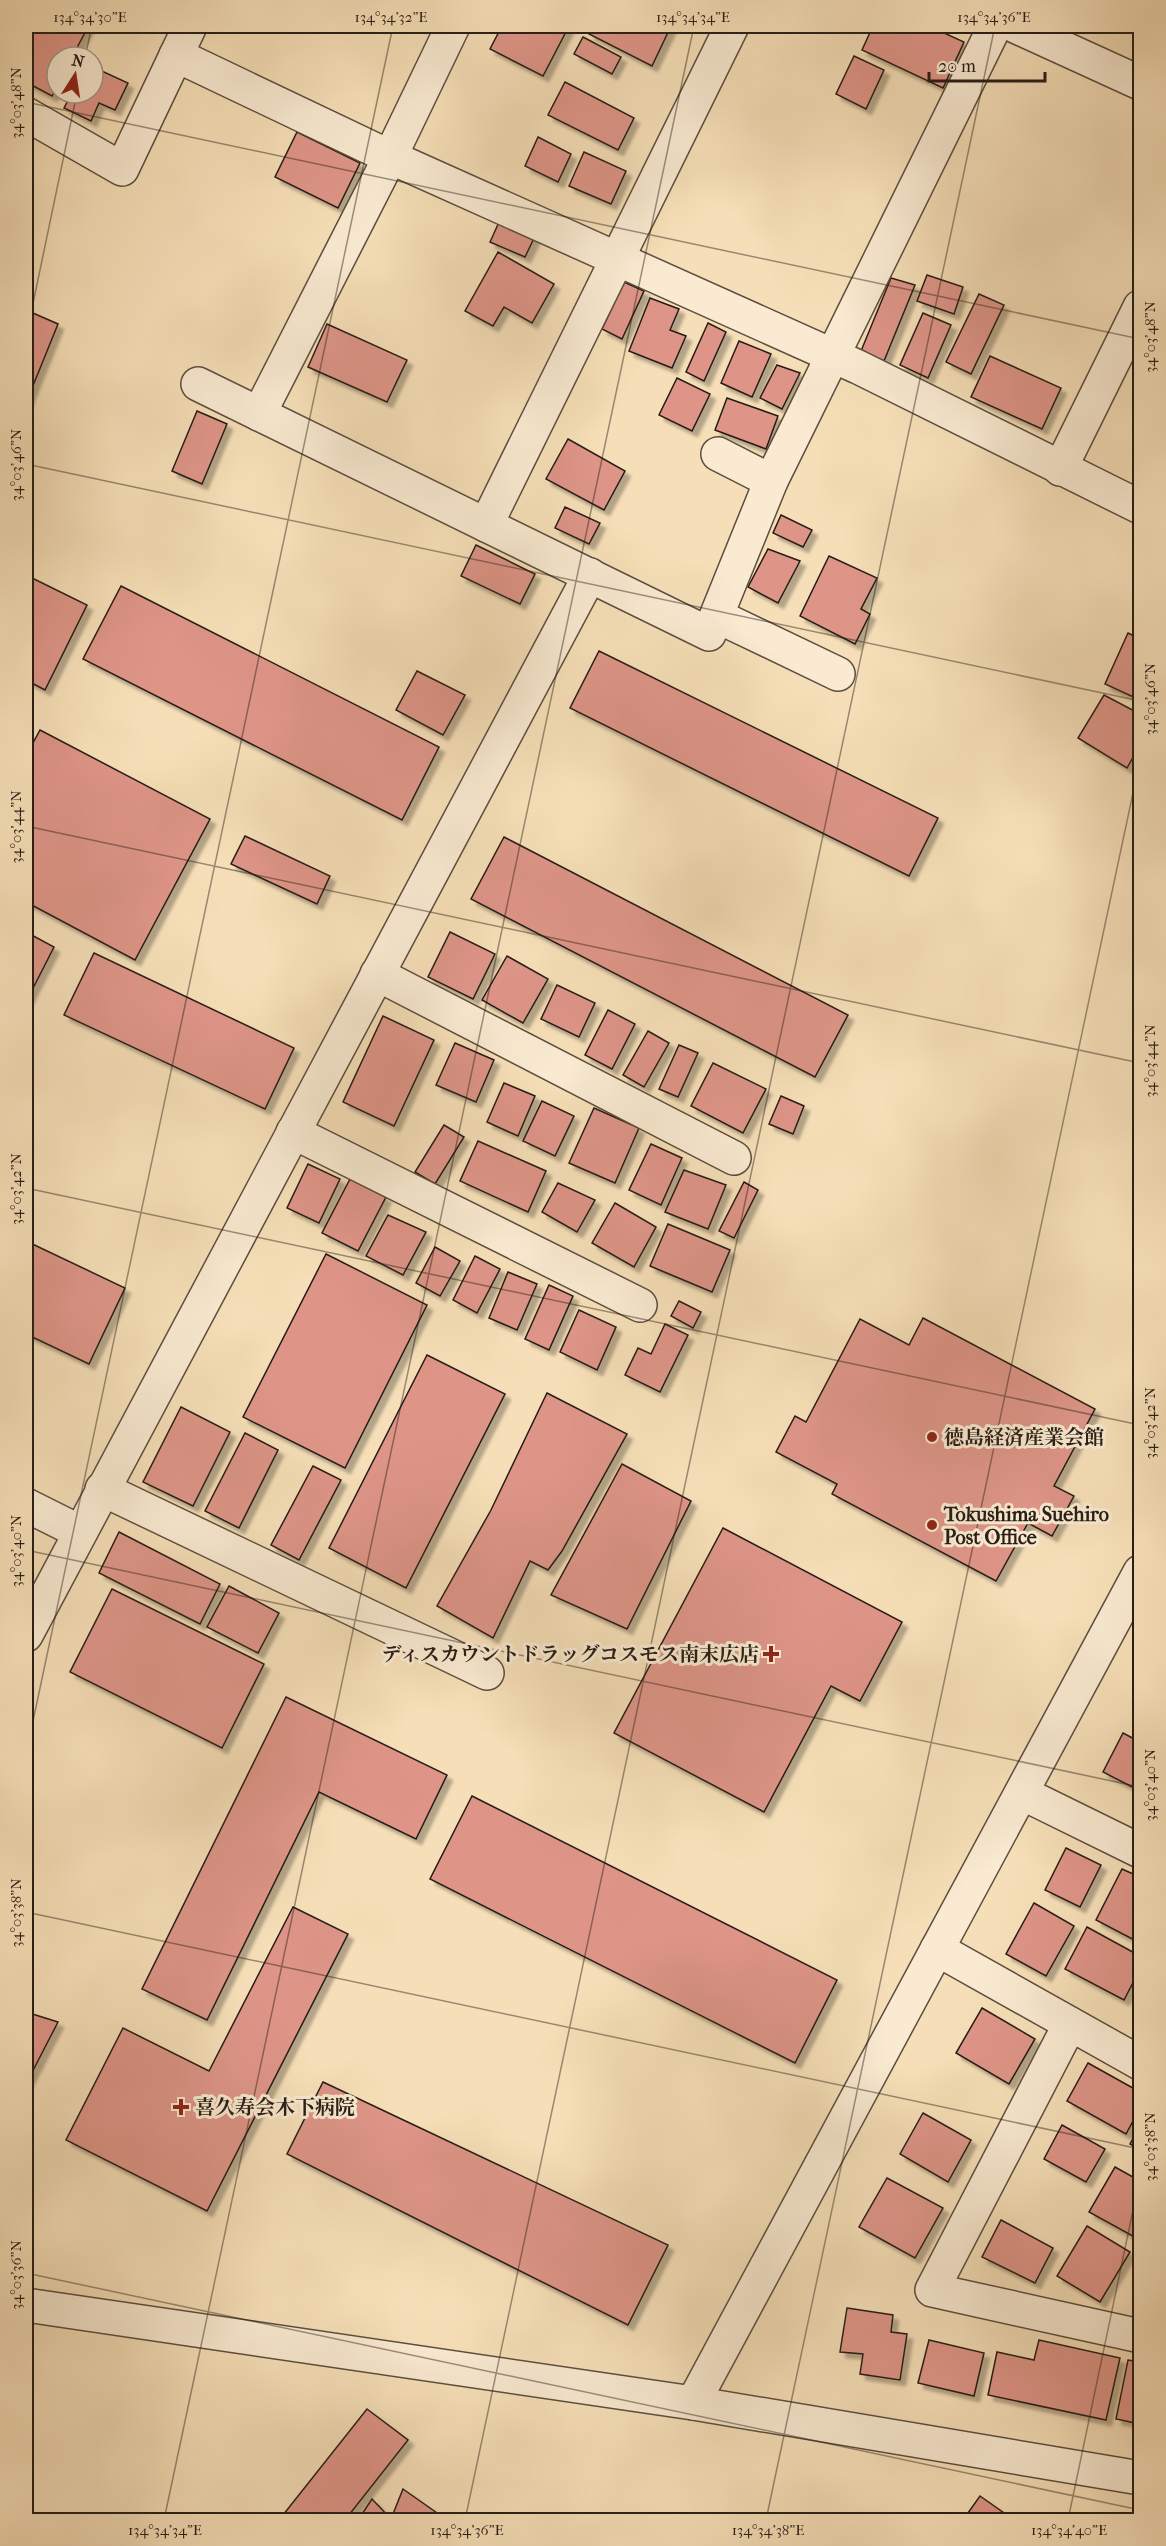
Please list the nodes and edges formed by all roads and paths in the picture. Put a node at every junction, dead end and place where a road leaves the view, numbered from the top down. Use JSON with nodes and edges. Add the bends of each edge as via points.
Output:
{"nodes":[{"id":1,"x":190,"y":26,"type":"edge"},
{"id":2,"x":453,"y":26,"type":"edge"},
{"id":3,"x":732,"y":26,"type":"edge"},
{"id":4,"x":995,"y":26,"type":"edge"},
{"id":5,"x":1015,"y":26,"type":"edge"},
{"id":6,"x":176,"y":55,"type":"junction"},
{"id":7,"x":1140,"y":83,"type":"edge"},
{"id":8,"x":26,"y":114,"type":"edge"},
{"id":9,"x":390,"y":157,"type":"junction"},
{"id":10,"x":617,"y":260,"type":"junction"},
{"id":11,"x":1140,"y":307,"type":"edge"},
{"id":12,"x":833,"y":356,"type":"junction"},
{"id":13,"x":198,"y":384,"type":"dead end"},
{"id":14,"x":258,"y":414,"type":"junction"},
{"id":15,"x":717,"y":454,"type":"dead end"},
{"id":16,"x":1060,"y":469,"type":"junction"},
{"id":17,"x":771,"y":481,"type":"junction"},
{"id":18,"x":1140,"y":507,"type":"edge"},
{"id":19,"x":486,"y":525,"type":"junction"},
{"id":20,"x":590,"y":575,"type":"junction"},
{"id":21,"x":717,"y":616,"type":"junction"},
{"id":22,"x":838,"y":674,"type":"dead end"},
{"id":23,"x":378,"y":974,"type":"junction"},
{"id":24,"x":293,"y":1132,"type":"junction"},
{"id":25,"x":734,"y":1158,"type":"dead end"},
{"id":26,"x":640,"y":1305,"type":"dead end"},
{"id":27,"x":102,"y":1489,"type":"junction"},
{"id":28,"x":26,"y":1505,"type":"edge"},
{"id":29,"x":80,"y":1532,"type":"junction"},
{"id":30,"x":1140,"y":1572,"type":"edge"},
{"id":31,"x":29,"y":1617,"type":"edge"},
{"id":32,"x":487,"y":1672,"type":"dead end"},
{"id":33,"x":1022,"y":1793,"type":"junction"},
{"id":34,"x":1140,"y":1851,"type":"edge"},
{"id":35,"x":937,"y":1949,"type":"junction"},
{"id":36,"x":1070,"y":2024,"type":"junction"},
{"id":37,"x":1140,"y":2063,"type":"edge"},
{"id":38,"x":26,"y":2305,"type":"edge"},
{"id":39,"x":1140,"y":2336,"type":"edge"},
{"id":40,"x":693,"y":2403,"type":"junction"},
{"id":41,"x":1140,"y":2478,"type":"edge"}],
"edges":[{"from":1,"to":6,"type":"street"},
{"from":2,"to":9,"type":"street"},
{"from":3,"to":10,"type":"street"},
{"from":4,"to":12,"type":"street"},
{"from":5,"to":7,"type":"street"},
{"from":6,"to":8,"type":"street","via":[[122,169]]},
{"from":6,"to":9,"type":"street"},
{"from":9,"to":10,"type":"street"},
{"from":9,"to":14,"type":"street"},
{"from":10,"to":12,"type":"street"},
{"from":10,"to":19,"type":"street"},
{"from":11,"to":16,"type":"street"},
{"from":12,"to":16,"type":"street"},
{"from":12,"to":17,"type":"street"},
{"from":13,"to":14,"type":"street"},
{"from":14,"to":19,"type":"street"},
{"from":15,"to":17,"type":"street"},
{"from":16,"to":18,"type":"street"},
{"from":17,"to":21,"type":"street"},
{"from":19,"to":20,"type":"street"},
{"from":20,"to":21,"type":"street","via":[[709,634]]},
{"from":20,"to":23,"type":"street"},
{"from":21,"to":22,"type":"street"},
{"from":23,"to":24,"type":"street"},
{"from":23,"to":25,"type":"street"},
{"from":24,"to":26,"type":"street"},
{"from":24,"to":27,"type":"street"},
{"from":27,"to":29,"type":"street"},
{"from":27,"to":32,"type":"street"},
{"from":28,"to":29,"type":"street"},
{"from":29,"to":31,"type":"street"},
{"from":30,"to":33,"type":"street"},
{"from":33,"to":34,"type":"street"},
{"from":33,"to":35,"type":"street"},
{"from":35,"to":36,"type":"street"},
{"from":35,"to":40,"type":"street"},
{"from":36,"to":37,"type":"street"},
{"from":36,"to":39,"type":"street","via":[[932,2290]]},
{"from":38,"to":40,"type":"street"},
{"from":40,"to":41,"type":"street"}]}
